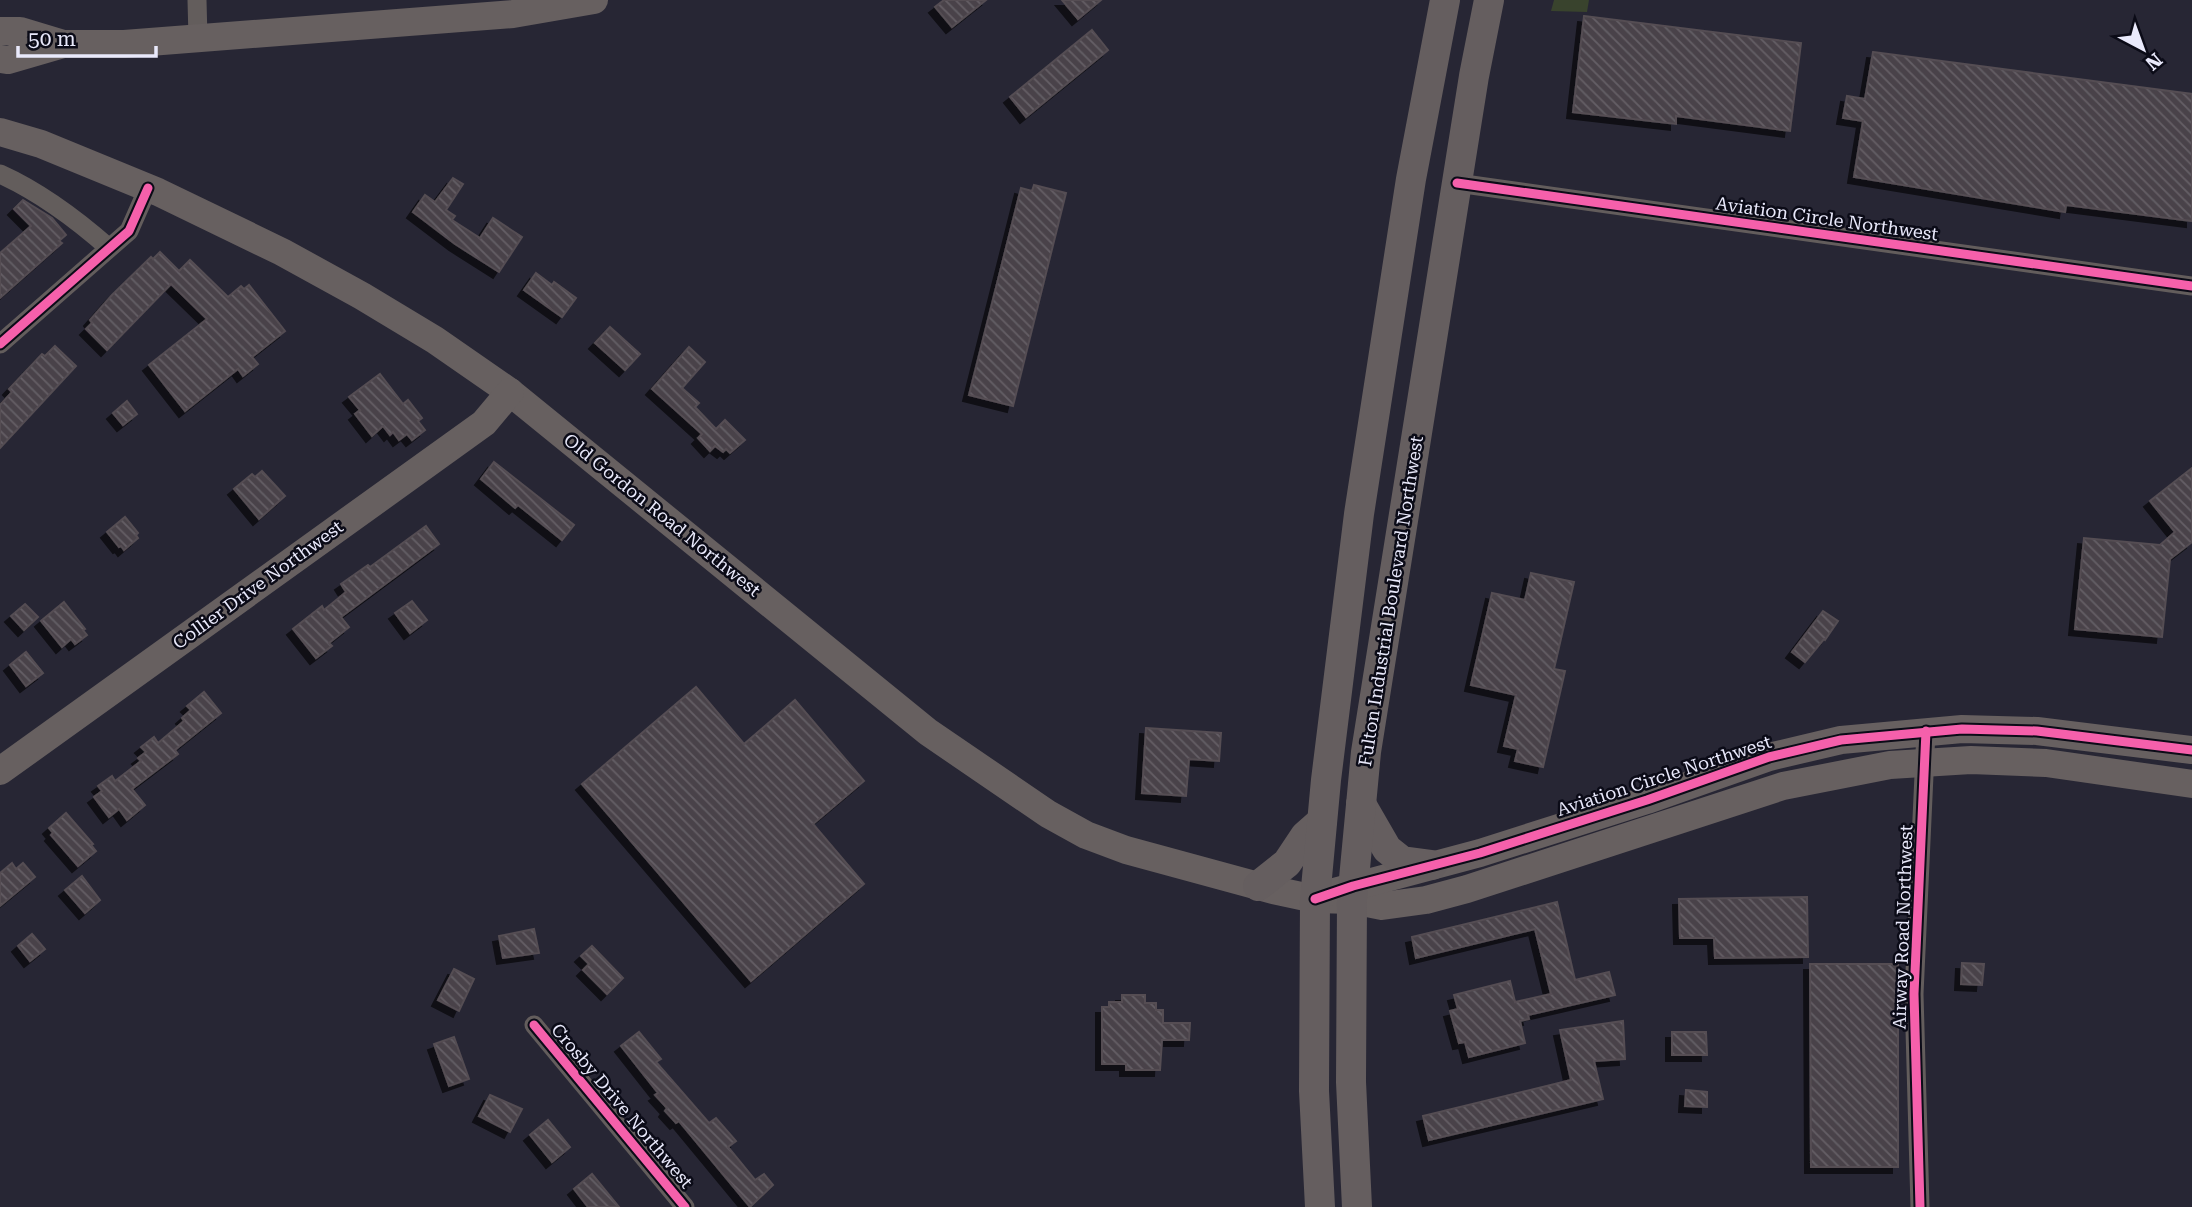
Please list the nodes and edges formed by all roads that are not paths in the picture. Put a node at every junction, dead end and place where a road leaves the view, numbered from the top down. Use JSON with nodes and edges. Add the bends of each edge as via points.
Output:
{"nodes":[{"id":1,"x":197,"y":0,"type":"edge"},
{"id":2,"x":594,"y":0,"type":"edge"},
{"id":3,"x":1445,"y":0,"type":"edge"},
{"id":4,"x":1489,"y":0,"type":"edge"},
{"id":5,"x":0,"y":31,"type":"edge"},
{"id":6,"x":198,"y":38,"type":"junction"},
{"id":7,"x":63,"y":44,"type":"junction"},
{"id":8,"x":0,"y":60,"type":"edge"},
{"id":9,"x":0,"y":132,"type":"edge"},
{"id":10,"x":0,"y":174,"type":"edge"},
{"id":11,"x":1457,"y":183,"type":"junction"},
{"id":12,"x":148,"y":188,"type":"junction"},
{"id":13,"x":109,"y":248,"type":"junction"},
{"id":14,"x":2192,"y":286,"type":"edge"},
{"id":15,"x":0,"y":344,"type":"edge"},
{"id":16,"x":510,"y":392,"type":"junction"},
{"id":17,"x":1926,"y":731,"type":"junction"},
{"id":18,"x":2192,"y":750,"type":"edge"},
{"id":19,"x":1926,"y":762,"type":"junction"},
{"id":20,"x":0,"y":771,"type":"edge"},
{"id":21,"x":2192,"y":783,"type":"edge"},
{"id":22,"x":1361,"y":804,"type":"junction"},
{"id":23,"x":1322,"y":821,"type":"junction"},
{"id":24,"x":1432,"y":865,"type":"junction"},
{"id":25,"x":1258,"y":886,"type":"junction"},
{"id":26,"x":1353,"y":893,"type":"junction"},
{"id":27,"x":1315,"y":899,"type":"junction"},
{"id":28,"x":534,"y":1025,"type":"dead end"},
{"id":29,"x":685,"y":1207,"type":"edge"},
{"id":30,"x":1320,"y":1207,"type":"edge"},
{"id":31,"x":1357,"y":1207,"type":"edge"},
{"id":32,"x":1920,"y":1207,"type":"edge"}],
"edges":[{"from":1,"to":6,"type":"street"},
{"from":2,"to":6,"type":"main road","via":[[513,14]]},
{"from":3,"to":23,"type":"main road","via":[[1411,179],[1359,514]]},
{"from":4,"to":11,"type":"main road","name":"Fulton Industrial Boulevard Northwest"},
{"from":5,"to":7,"type":"main road","via":[[20,31]]},
{"from":6,"to":7,"type":"main road"},
{"from":7,"to":8,"type":"main road"},
{"from":9,"to":12,"type":"main road","name":"Old Gordon Road Northwest"},
{"from":10,"to":13,"type":"street","via":[[31,188]]},
{"from":11,"to":14,"type":"street","name":"Aviation Circle Northwest"},
{"from":11,"to":22,"type":"main road","name":"Fulton Industrial Boulevard Northwest"},
{"from":12,"to":13,"type":"street","via":[[129,231]]},
{"from":12,"to":16,"type":"main road","name":"Old Gordon Road Northwest","via":[[362,296]]},
{"from":13,"to":15,"type":"street"},
{"from":16,"to":20,"type":"main road","name":"Collier Drive Northwest","via":[[484,422]]},
{"from":16,"to":25,"type":"main road","name":"Old Gordon Road Northwest","via":[[928,732],[1048,814],[1126,850]]},
{"from":17,"to":18,"type":"main road","name":"Aviation Circle Northwest","via":[[2037,730]]},
{"from":17,"to":19,"type":"street","name":"Airway Road Northwest"},
{"from":17,"to":24,"type":"main road","name":"Aviation Circle Northwest","via":[[1841,740],[1769,757],[1647,800]]},
{"from":19,"to":21,"type":"main road","name":"Aviation Circle Northwest","via":[[2046,763]]},
{"from":19,"to":26,"type":"main road","name":"Aviation Circle Northwest","via":[[1783,786],[1426,900],[1382,906]]},
{"from":19,"to":32,"type":"street","name":"Airway Road Northwest","via":[[1914,994]]},
{"from":22,"to":24,"type":"main road","via":[[1387,849],[1402,860]]},
{"from":22,"to":26,"type":"main road","name":"Fulton Industrial Boulevard Northwest"},
{"from":23,"to":25,"type":"main road","via":[[1287,863]]},
{"from":23,"to":27,"type":"main road"},
{"from":24,"to":26,"type":"main road","name":"Aviation Circle Northwest"},
{"from":25,"to":27,"type":"main road","name":"Old Gordon Road Northwest"},
{"from":26,"to":27,"type":"main road","name":"Aviation Circle Northwest"},
{"from":26,"to":31,"type":"main road","name":"Fulton Industrial Boulevard Northwest","via":[[1351,1082]]},
{"from":27,"to":30,"type":"main road","via":[[1314,1091]]},
{"from":28,"to":29,"type":"street","name":"Crosby Drive Northwest"}]}
